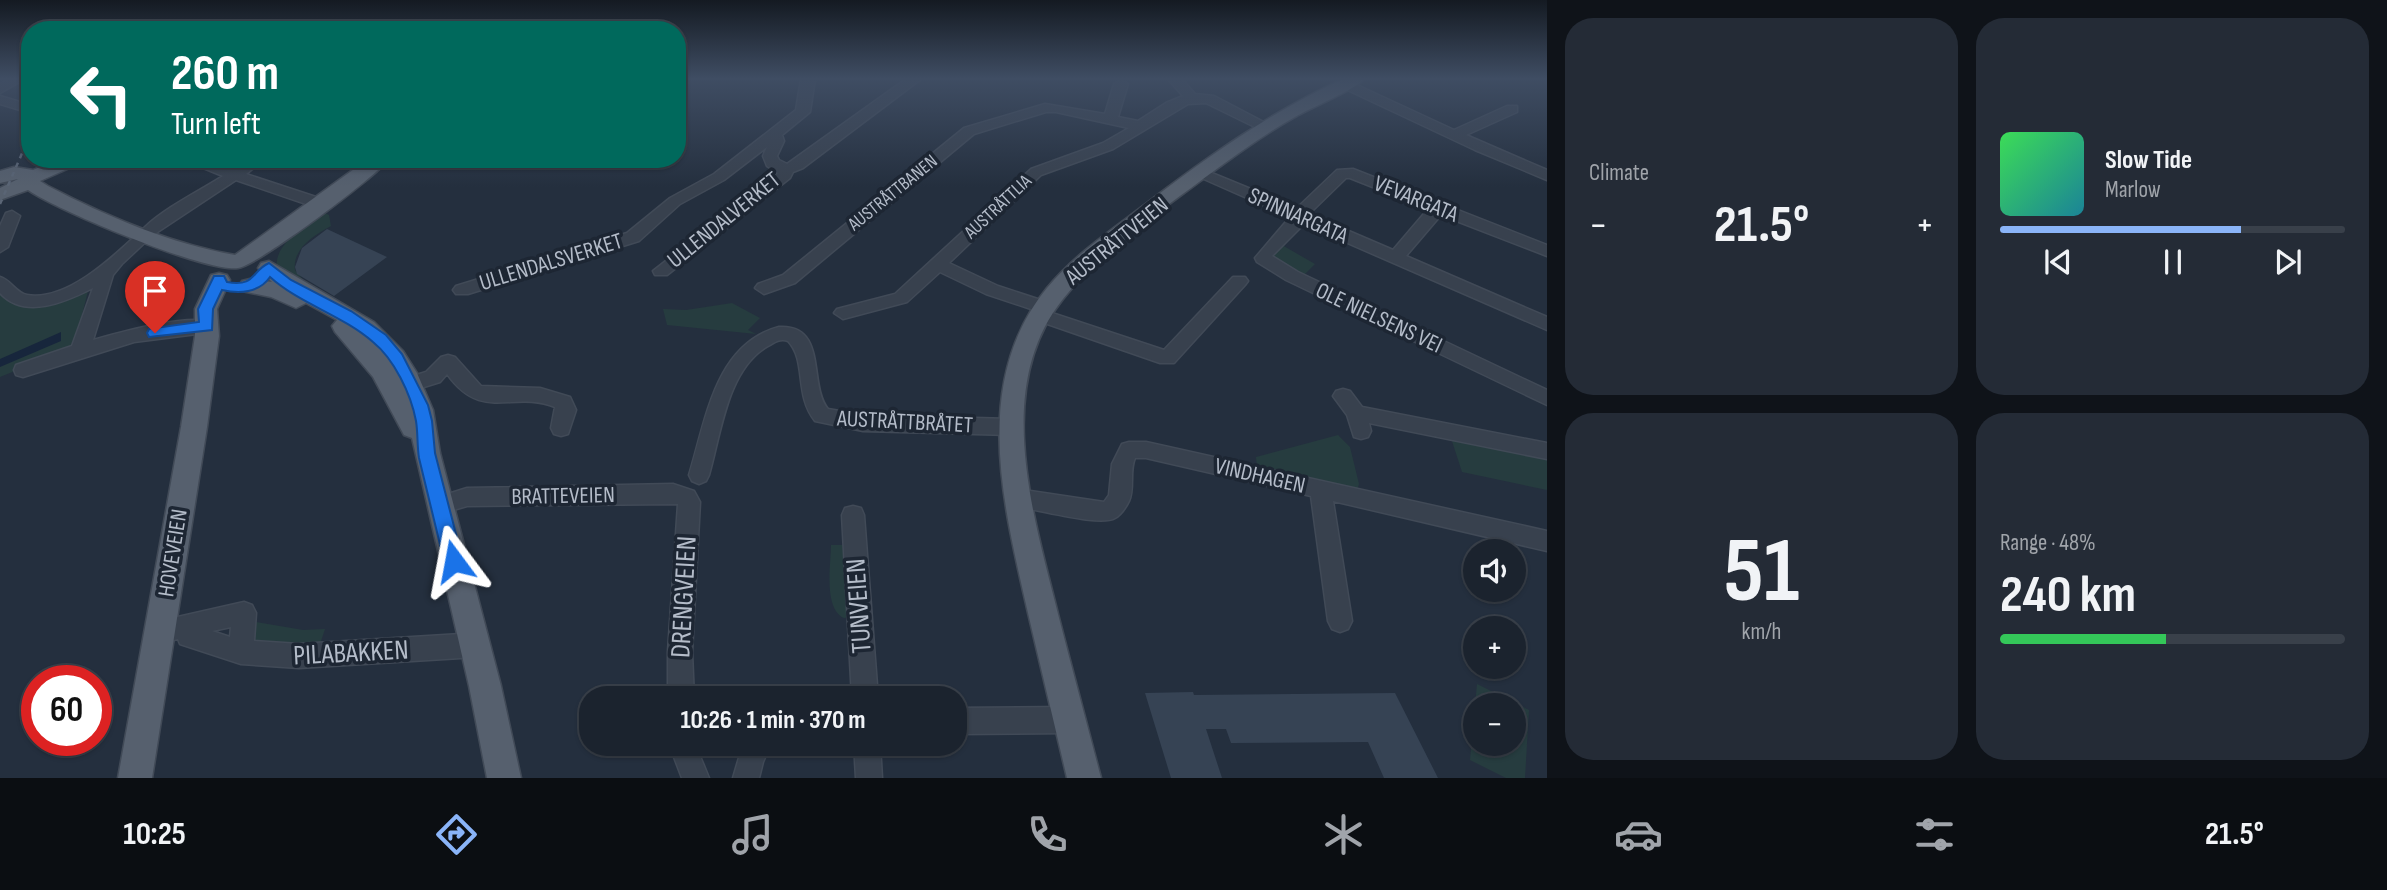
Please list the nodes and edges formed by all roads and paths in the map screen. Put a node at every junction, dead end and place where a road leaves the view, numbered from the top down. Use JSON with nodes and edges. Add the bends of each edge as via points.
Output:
{"nodes":[{"id":1,"x":799,"y":115,"type":"edge"},
{"id":2,"x":867,"y":115,"type":"edge"},
{"id":3,"x":1021,"y":115,"type":"edge"},
{"id":4,"x":1098,"y":115,"type":"edge"},
{"id":5,"x":1159,"y":115,"type":"edge"},
{"id":6,"x":1242,"y":115,"type":"edge"},
{"id":7,"x":1287,"y":115,"type":"edge"},
{"id":8,"x":1416,"y":115,"type":"edge"},
{"id":9,"x":1496,"y":115,"type":"edge"},
{"id":10,"x":1111,"y":118,"type":"joint"},
{"id":11,"x":1141,"y":126,"type":"junction"},
{"id":12,"x":1266,"y":127,"type":"junction"},
{"id":13,"x":1454,"y":135,"type":"junction"},
{"id":14,"x":775,"y":136,"type":"junction"},
{"id":15,"x":39,"y":168,"type":"edge"},
{"id":16,"x":48,"y":168,"type":"edge"},
{"id":17,"x":217,"y":168,"type":"edge"},
{"id":18,"x":245,"y":168,"type":"edge"},
{"id":19,"x":366,"y":168,"type":"edge"},
{"id":20,"x":378,"y":168,"type":"edge"},
{"id":21,"x":786,"y":169,"type":"junction"},
{"id":22,"x":1202,"y":173,"type":"junction"},
{"id":23,"x":237,"y":174,"type":"junction"},
{"id":24,"x":1547,"y":175,"type":"edge"},
{"id":25,"x":11,"y":181,"type":"edge"},
{"id":26,"x":317,"y":200,"type":"junction"},
{"id":27,"x":1438,"y":208,"type":"junction"},
{"id":28,"x":12,"y":216,"type":"dead end"},
{"id":29,"x":1298,"y":216,"type":"junction"},
{"id":30,"x":148,"y":232,"type":"junction"},
{"id":31,"x":0,"y":247,"type":"edge"},
{"id":32,"x":1547,"y":251,"type":"edge"},
{"id":33,"x":1395,"y":258,"type":"junction"},
{"id":34,"x":938,"y":264,"type":"junction"},
{"id":35,"x":268,"y":265,"type":"junction"},
{"id":36,"x":661,"y":271,"type":"dead end"},
{"id":37,"x":105,"y":274,"type":"junction"},
{"id":38,"x":234,"y":275,"type":"junction"},
{"id":39,"x":1239,"y":281,"type":"dead end"},
{"id":40,"x":0,"y":283,"type":"edge"},
{"id":41,"x":764,"y":288,"type":"dead end"},
{"id":42,"x":462,"y":290,"type":"dead end"},
{"id":43,"x":1042,"y":311,"type":"junction"},
{"id":44,"x":843,"y":313,"type":"dead end"},
{"id":45,"x":1547,"y":324,"type":"edge"},
{"id":46,"x":207,"y":327,"type":"junction"},
{"id":47,"x":80,"y":351,"type":"junction"},
{"id":48,"x":23,"y":370,"type":"dead end"},
{"id":49,"x":405,"y":384,"type":"junction"},
{"id":50,"x":1343,"y":396,"type":"dead end"},
{"id":51,"x":1547,"y":398,"type":"edge"},
{"id":52,"x":1011,"y":427,"type":"junction"},
{"id":53,"x":561,"y":428,"type":"dead end"},
{"id":54,"x":1547,"y":451,"type":"edge"},
{"id":55,"x":699,"y":475,"type":"dead end"},
{"id":56,"x":1321,"y":490,"type":"junction"},
{"id":57,"x":686,"y":497,"type":"joint"},
{"id":58,"x":1017,"y":498,"type":"junction"},
{"id":59,"x":440,"y":505,"type":"junction"},
{"id":60,"x":853,"y":515,"type":"dead end"},
{"id":61,"x":1547,"y":541,"type":"edge"},
{"id":62,"x":1340,"y":621,"type":"dead end"},
{"id":63,"x":160,"y":632,"type":"junction"},
{"id":64,"x":189,"y":636,"type":"dead end"},
{"id":65,"x":461,"y":646,"type":"dead end"},
{"id":66,"x":241,"y":652,"type":"junction"},
{"id":67,"x":681,"y":686,"type":"edge"},
{"id":68,"x":864,"y":686,"type":"edge"},
{"id":69,"x":1069,"y":720,"type":"junction"},
{"id":70,"x":967,"y":721,"type":"edge"},
{"id":71,"x":685,"y":756,"type":"edge"},
{"id":72,"x":751,"y":756,"type":"edge"},
{"id":73,"x":868,"y":756,"type":"edge"},
{"id":74,"x":135,"y":778,"type":"edge"},
{"id":75,"x":504,"y":778,"type":"edge"},
{"id":76,"x":696,"y":778,"type":"edge"},
{"id":77,"x":746,"y":778,"type":"edge"},
{"id":78,"x":869,"y":778,"type":"edge"},
{"id":79,"x":1084,"y":778,"type":"edge"}],
"edges":[{"from":1,"to":14,"type":"street","name":"ULLENDALSVERKET"},
{"from":2,"to":21,"type":"street","name":"ULLENDALVERKET","via":[[812,157]]},
{"from":3,"to":41,"type":"street","name":"AUSTRÅTTBANEN","via":[[970,131],[789,279]]},
{"from":4,"to":10,"type":"street","name":"AUSTRÅTTBANEN"},
{"from":5,"to":11,"type":"street"},
{"from":6,"to":12,"type":"street"},
{"from":7,"to":12,"type":"main road","name":"AUSTRÅTTVEIEN"},
{"from":8,"to":13,"type":"street"},
{"from":9,"to":13,"type":"street"},
{"from":10,"to":11,"type":"street","name":"AUSTRÅTTBANEN"},
{"from":11,"to":34,"type":"street","name":"AUSTRÅTTLIA","via":[[1081,160],[1048,165],[1024,181]]},
{"from":12,"to":22,"type":"main road","name":"AUSTRÅTTVEIEN"},
{"from":13,"to":24,"type":"street"},
{"from":14,"to":21,"type":"street","via":[[770,160]]},
{"from":14,"to":42,"type":"street","name":"ULLENDALSVERKET","via":[[719,177],[675,201],[633,237]]},
{"from":15,"to":25,"type":"main road"},
{"from":16,"to":25,"type":"main road"},
{"from":17,"to":23,"type":"street"},
{"from":18,"to":23,"type":"street"},
{"from":19,"to":26,"type":"main road","name":"HOVEVEIEN"},
{"from":20,"to":35,"type":"main road","via":[[310,218],[282,243]]},
{"from":21,"to":36,"type":"street","name":"ULLENDALVERKET","via":[[785,175],[753,202]]},
{"from":22,"to":29,"type":"street","name":"SPINNARGATA"},
{"from":22,"to":43,"type":"main road","name":"AUSTRÅTTVEIEN","via":[[1090,258],[1067,278]]},
{"from":23,"to":26,"type":"street"},
{"from":23,"to":30,"type":"street"},
{"from":25,"to":30,"type":"main road","via":[[21,192],[53,198]]},
{"from":26,"to":38,"type":"main road","name":"HOVEVEIEN"},
{"from":27,"to":29,"type":"street","name":"VEVARGATA","via":[[1342,173]]},
{"from":27,"to":32,"type":"street","name":"VEVARGATA"},
{"from":27,"to":33,"type":"street"},
{"from":28,"to":31,"type":"street"},
{"from":29,"to":33,"type":"street","name":"SPINNARGATA"},
{"from":29,"to":51,"type":"street","name":"OLE NIELSENS VEI","via":[[1266,252],[1263,258],[1268,263]]},
{"from":30,"to":37,"type":"street"},
{"from":30,"to":38,"type":"main road"},
{"from":33,"to":45,"type":"street","name":"SPINNARGATA"},
{"from":34,"to":43,"type":"street","name":"AUSTRÅTTLIA"},
{"from":34,"to":44,"type":"street","name":"AUSTRÅTTLIA","via":[[901,298]]},
{"from":35,"to":38,"type":"main road","via":[[260,259]]},
{"from":35,"to":49,"type":"main road","via":[[286,283],[346,314],[380,339],[397,358]]},
{"from":37,"to":40,"type":"street","via":[[77,289],[42,299],[13,297]]},
{"from":37,"to":47,"type":"street"},
{"from":38,"to":46,"type":"main road","name":"HOVEVEIEN"},
{"from":38,"to":49,"type":"main road","via":[[276,290],[339,323]]},
{"from":39,"to":43,"type":"street","name":"AUSTRÅTTLIA","via":[[1167,358]]},
{"from":43,"to":52,"type":"main road","name":"AUSTRÅTTVEIEN","via":[[1017,376]]},
{"from":46,"to":47,"type":"street","via":[[170,330]]},
{"from":46,"to":63,"type":"main road","name":"HOVEVEIEN"},
{"from":47,"to":48,"type":"street"},
{"from":49,"to":53,"type":"street","via":[[433,377],[447,362],[472,390],[483,394],[535,393],[563,402],[566,410]]},
{"from":49,"to":59,"type":"main road"},
{"from":50,"to":54,"type":"street","via":[[1359,422]]},
{"from":52,"to":55,"type":"street","name":"AUSTRÅTTBRÅTET","via":[[863,423],[822,416],[814,406],[801,343],[780,332],[753,349],[728,381]]},
{"from":52,"to":58,"type":"main road","name":"AUSTRÅTTVEIEN"},
{"from":56,"to":58,"type":"street","name":"VINDHAGEN","via":[[1164,453],[1129,450],[1122,464],[1120,497],[1110,511],[1091,512]]},
{"from":56,"to":61,"type":"street","name":"VINDHAGEN"},
{"from":56,"to":62,"type":"street"},
{"from":57,"to":59,"type":"street","name":"BRATTEVEIEN","via":[[673,493],[467,497]]},
{"from":57,"to":67,"type":"street","name":"DRENGVEIEN"},
{"from":58,"to":69,"type":"main road","name":"AUSTRÅTTVEIEN"},
{"from":59,"to":75,"type":"main road"},
{"from":60,"to":68,"type":"street","name":"TUNVEIEN"},
{"from":63,"to":66,"type":"street","via":[[244,613]]},
{"from":63,"to":74,"type":"main road","name":"HOVEVEIEN"},
{"from":64,"to":66,"type":"street","name":"PILABAKKEN"},
{"from":65,"to":66,"type":"street","name":"PILABAKKEN","via":[[289,657]]},
{"from":69,"to":70,"type":"street"},
{"from":69,"to":79,"type":"main road","name":"AUSTRÅTTVEIEN"},
{"from":71,"to":76,"type":"street"},
{"from":72,"to":77,"type":"street"},
{"from":73,"to":78,"type":"street"}]}
